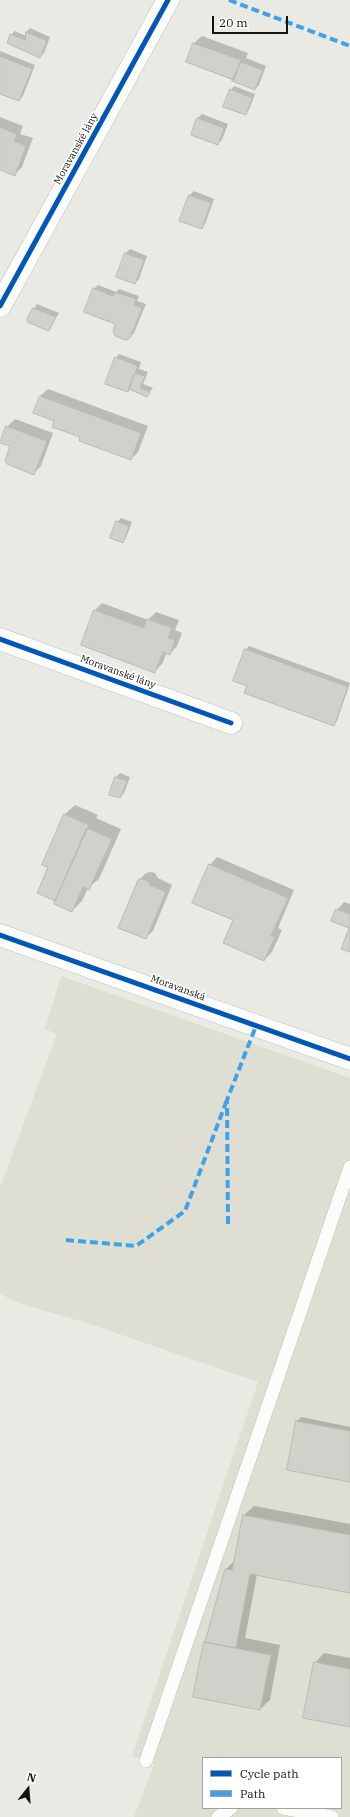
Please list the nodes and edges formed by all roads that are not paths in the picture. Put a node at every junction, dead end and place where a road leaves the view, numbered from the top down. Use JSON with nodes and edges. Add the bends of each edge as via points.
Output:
{"nodes":[{"id":1,"x":168,"y":0,"type":"edge"},
{"id":2,"x":0,"y":306,"type":"edge"},
{"id":3,"x":0,"y":638,"type":"edge"},
{"id":4,"x":230,"y":723,"type":"dead end"},
{"id":5,"x":0,"y":935,"type":"edge"},
{"id":6,"x":350,"y":1059,"type":"edge"},
{"id":7,"x":350,"y":1167,"type":"edge"},
{"id":8,"x":146,"y":1761,"type":"dead end"},
{"id":9,"x":230,"y":1809,"type":"edge"},
{"id":10,"x":288,"y":1809,"type":"edge"},
{"id":11,"x":218,"y":1817,"type":"edge"},
{"id":12,"x":329,"y":1817,"type":"edge"}],
"edges":[{"from":1,"to":2,"type":"street","name":"Moravanské lány"},
{"from":3,"to":4,"type":"street","name":"Moravanské lány"},
{"from":5,"to":6,"type":"street","name":"Moravanská"},
{"from":7,"to":8,"type":"lane"},
{"from":9,"to":11,"type":"lane"},
{"from":10,"to":12,"type":"lane"}]}
